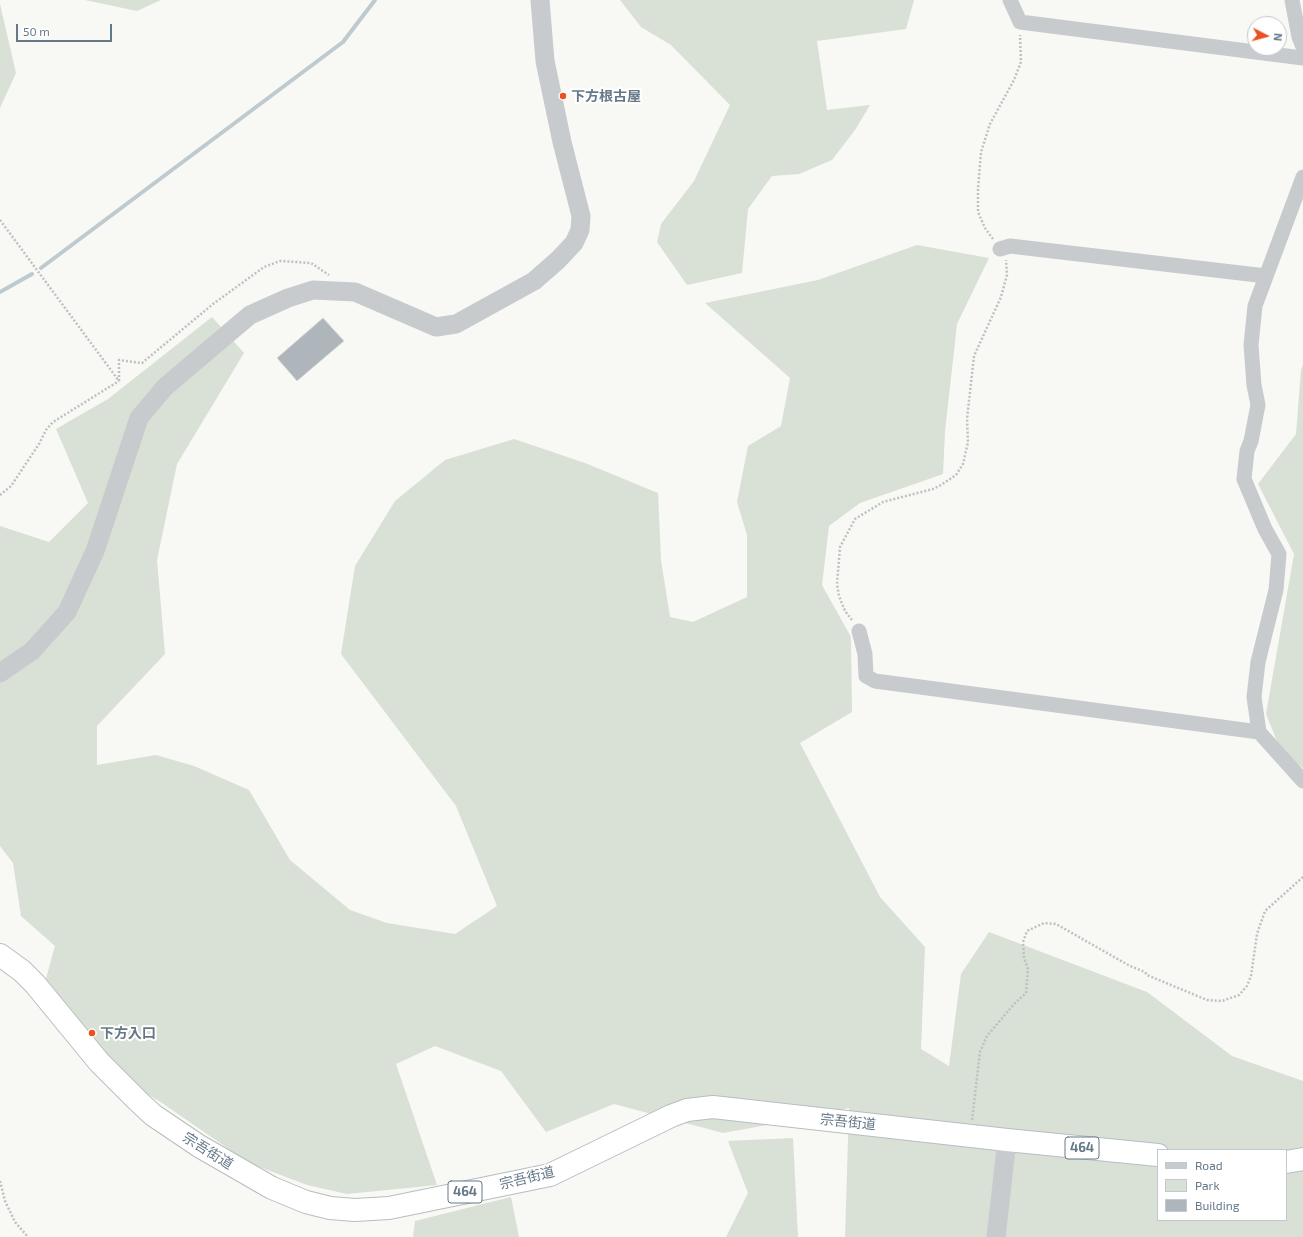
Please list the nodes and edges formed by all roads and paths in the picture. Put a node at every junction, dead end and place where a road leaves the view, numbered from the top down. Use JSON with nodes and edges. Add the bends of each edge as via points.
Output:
{"nodes":[{"id":1,"x":540,"y":0,"type":"edge"},
{"id":2,"x":1010,"y":0,"type":"edge"},
{"id":3,"x":1292,"y":0,"type":"edge"},
{"id":4,"x":1020,"y":22,"type":"junction"},
{"id":5,"x":1303,"y":47,"type":"edge"},
{"id":6,"x":1303,"y":58,"type":"edge"},
{"id":7,"x":1303,"y":177,"type":"edge"},
{"id":8,"x":0,"y":220,"type":"edge"},
{"id":9,"x":1000,"y":249,"type":"junction"},
{"id":10,"x":330,"y":276,"type":"dead end"},
{"id":11,"x":1266,"y":276,"type":"junction"},
{"id":12,"x":119,"y":381,"type":"junction"},
{"id":13,"x":0,"y":495,"type":"edge"},
{"id":14,"x":859,"y":631,"type":"joint"},
{"id":15,"x":0,"y":673,"type":"edge"},
{"id":16,"x":1259,"y":732,"type":"junction"},
{"id":17,"x":1303,"y":781,"type":"edge"},
{"id":18,"x":1303,"y":877,"type":"edge"},
{"id":19,"x":0,"y":955,"type":"edge"},
{"id":20,"x":971,"y":1136,"type":"junction"},
{"id":21,"x":1007,"y":1140,"type":"junction"},
{"id":22,"x":1157,"y":1155,"type":"edge"},
{"id":23,"x":1303,"y":1159,"type":"edge"},
{"id":24,"x":1287,"y":1162,"type":"edge"},
{"id":25,"x":0,"y":1181,"type":"edge"},
{"id":26,"x":28,"y":1237,"type":"edge"},
{"id":27,"x":996,"y":1237,"type":"edge"}],
"edges":[{"from":1,"to":15,"type":"street","via":[[545,61],[581,216],[580,230],[574,243],[534,281],[456,324],[436,327],[355,292],[313,290],[250,314],[165,387],[139,418],[95,551],[67,612],[32,651]]},
{"from":2,"to":4,"type":"street"},
{"from":3,"to":5,"type":"street","via":[[1298,37]]},
{"from":4,"to":6,"type":"street"},
{"from":4,"to":9,"type":"path","via":[[1021,62],[990,124],[981,152],[978,212],[985,228]]},
{"from":7,"to":11,"type":"street"},
{"from":8,"to":12,"type":"path"},
{"from":9,"to":11,"type":"street","via":[[1010,246]]},
{"from":9,"to":14,"type":"path","via":[[1007,264],[1007,275],[1001,297],[974,356],[967,419],[968,442],[963,464],[956,475],[933,489],[883,502],[861,514],[855,519],[840,547],[837,584],[839,596],[845,611]]},
{"from":10,"to":12,"type":"path","via":[[311,263],[280,261],[264,267],[213,304],[142,363],[119,360]]},
{"from":11,"to":16,"type":"street","via":[[1255,306],[1250,345],[1258,405],[1247,451],[1244,480],[1265,529],[1280,554],[1276,590],[1258,662],[1254,698]]},
{"from":12,"to":13,"type":"path","via":[[53,422],[11,486]]},
{"from":14,"to":16,"type":"street","via":[[865,654],[866,676],[875,681]]},
{"from":16,"to":17,"type":"street"},
{"from":18,"to":20,"type":"path","via":[[1265,911],[1257,934],[1251,976],[1247,986],[1239,995],[1222,1001],[1207,1000],[1147,975],[1056,924],[1044,923],[1027,931],[1022,942],[1028,969],[1026,993],[987,1036],[980,1052]]},
{"from":19,"to":20,"type":"highway","name":"宗吾街道","number":"464","via":[[35,984],[99,1062],[153,1115],[199,1146],[272,1188],[306,1202],[330,1208],[389,1208],[550,1174],[670,1116],[687,1110],[713,1107]]},
{"from":20,"to":21,"type":"highway","name":"宗吾街道","number":"464"},
{"from":21,"to":22,"type":"highway","name":"宗吾街道","number":"464"},
{"from":21,"to":27,"type":"street"},
{"from":23,"to":24,"type":"highway"},
{"from":25,"to":26,"type":"path","via":[[5,1201],[15,1222]]}]}
